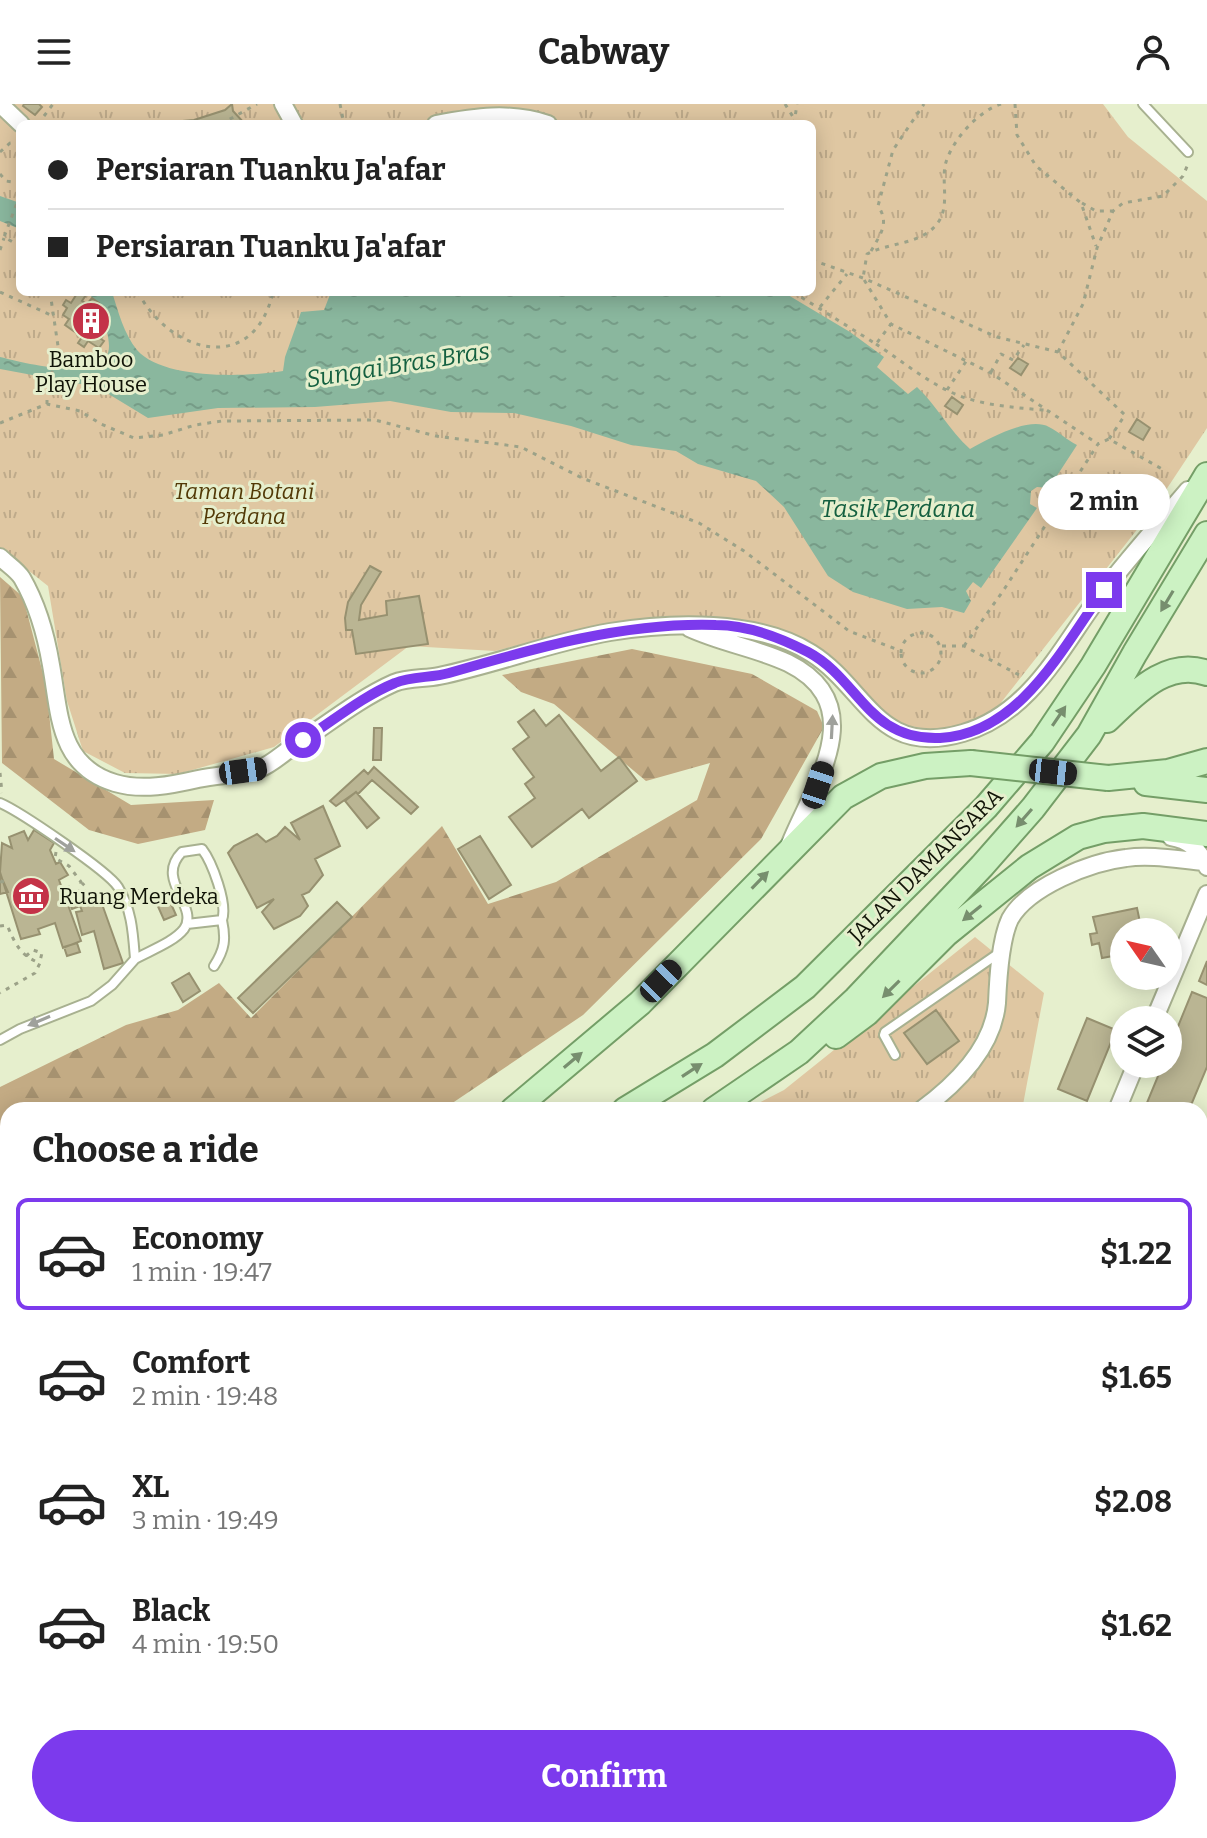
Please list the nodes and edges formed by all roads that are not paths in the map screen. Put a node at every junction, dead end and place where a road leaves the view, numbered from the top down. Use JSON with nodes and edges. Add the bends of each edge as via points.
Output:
{"nodes":[{"id":1,"x":0,"y":104,"type":"edge"},
{"id":2,"x":1143,"y":104,"type":"edge"},
{"id":3,"x":17,"y":120,"type":"edge"},
{"id":4,"x":458,"y":120,"type":"edge"},
{"id":5,"x":533,"y":120,"type":"edge"},
{"id":6,"x":1188,"y":152,"type":"road end"},
{"id":7,"x":1207,"y":468,"type":"edge"},
{"id":8,"x":1207,"y":475,"type":"edge"},
{"id":9,"x":1207,"y":534,"type":"edge"},
{"id":10,"x":0,"y":557,"type":"edge"},
{"id":11,"x":686,"y":626,"type":"junction"},
{"id":12,"x":1207,"y":673,"type":"edge"},
{"id":13,"x":1089,"y":735,"type":"junction"},
{"id":14,"x":1207,"y":761,"type":"edge"},
{"id":15,"x":1168,"y":772,"type":"junction"},
{"id":16,"x":1207,"y":773,"type":"edge"},
{"id":17,"x":1108,"y":778,"type":"junction"},
{"id":18,"x":1207,"y":790,"type":"edge"},
{"id":19,"x":1,"y":803,"type":"edge"},
{"id":20,"x":1127,"y":828,"type":"junction"},
{"id":21,"x":1207,"y":834,"type":"edge"},
{"id":22,"x":787,"y":852,"type":"junction"},
{"id":23,"x":1206,"y":865,"type":"edge"},
{"id":24,"x":1207,"y":894,"type":"edge"},
{"id":25,"x":222,"y":920,"type":"junction"},
{"id":26,"x":187,"y":924,"type":"junction"},
{"id":27,"x":1003,"y":950,"type":"junction"},
{"id":28,"x":135,"y":959,"type":"junction"},
{"id":29,"x":214,"y":966,"type":"dead end"},
{"id":30,"x":1160,"y":1006,"type":"edge"},
{"id":31,"x":0,"y":1040,"type":"edge"},
{"id":32,"x":895,"y":1055,"type":"dead end"},
{"id":33,"x":1130,"y":1078,"type":"edge"},
{"id":34,"x":738,"y":1095,"type":"junction"},
{"id":35,"x":522,"y":1102,"type":"edge"},
{"id":36,"x":638,"y":1102,"type":"edge"},
{"id":37,"x":727,"y":1102,"type":"edge"},
{"id":38,"x":932,"y":1102,"type":"edge"},
{"id":39,"x":1120,"y":1102,"type":"edge"}],
"edges":[{"from":1,"to":3,"type":"street"},
{"from":2,"to":6,"type":"lane"},
{"from":4,"to":5,"type":"street"},
{"from":7,"to":11,"type":"street","via":[[1104,590],[1036,686],[993,722],[943,738],[920,738],[894,729],[811,654],[779,639],[718,624]]},
{"from":36,"to":8,"type":"main road","name":"JALAN DAMANSARA","one_way":true,"via":[[715,1055],[805,987],[986,807],[1042,742],[1093,666]]},
{"from":9,"to":13,"type":"main road","name":"JALAN DAMANSARA","one_way":true},
{"from":10,"to":11,"type":"street","via":[[20,575],[39,617],[59,722],[75,758],[107,780],[143,787],[261,768],[397,681],[439,676],[612,632]]},
{"from":22,"to":11,"type":"street","one_way":true,"via":[[822,773],[832,711],[818,685],[790,664]]},
{"from":12,"to":13,"type":"main road","via":[[1191,669],[1160,677],[1134,693]]},
{"from":13,"to":34,"type":"main road","name":"JALAN DAMANSARA","one_way":true,"via":[[982,866],[856,999],[799,1052]]},
{"from":14,"to":15,"type":"main road"},
{"from":15,"to":16,"type":"main road"},
{"from":15,"to":17,"type":"main road"},
{"from":17,"to":18,"type":"main road"},
{"from":17,"to":22,"type":"main road","bridge":true,"via":[[971,763],[881,776],[843,797]]},
{"from":19,"to":28,"type":"lane","one_way":true,"via":[[117,884],[131,916]]},
{"from":20,"to":21,"type":"main road"},
{"from":20,"to":23,"type":"street","via":[[1184,839]]},
{"from":20,"to":34,"type":"main road","one_way":true,"via":[[1078,837],[1029,867],[946,934],[867,1013],[786,1073]]},
{"from":35,"to":22,"type":"main road","one_way":true,"via":[[640,1003]]},
{"from":23,"to":27,"type":"street","via":[[1127,857],[1076,873],[1028,897],[1010,920]]},
{"from":24,"to":30,"type":"street"},
{"from":25,"to":26,"type":"lane"},
{"from":25,"to":26,"type":"lane","via":[[221,895],[204,852],[189,850],[172,867]]},
{"from":25,"to":29,"type":"lane","via":[[224,951]]},
{"from":26,"to":28,"type":"lane"},
{"from":27,"to":32,"type":"lane","via":[[885,1032]]},
{"from":27,"to":38,"type":"street","via":[[997,1007],[976,1058]]},
{"from":28,"to":31,"type":"lane","one_way":true,"via":[[91,1001]]},
{"from":33,"to":39,"type":"street"},
{"from":34,"to":37,"type":"main road","name":"JALAN DAMANSARA"}]}
